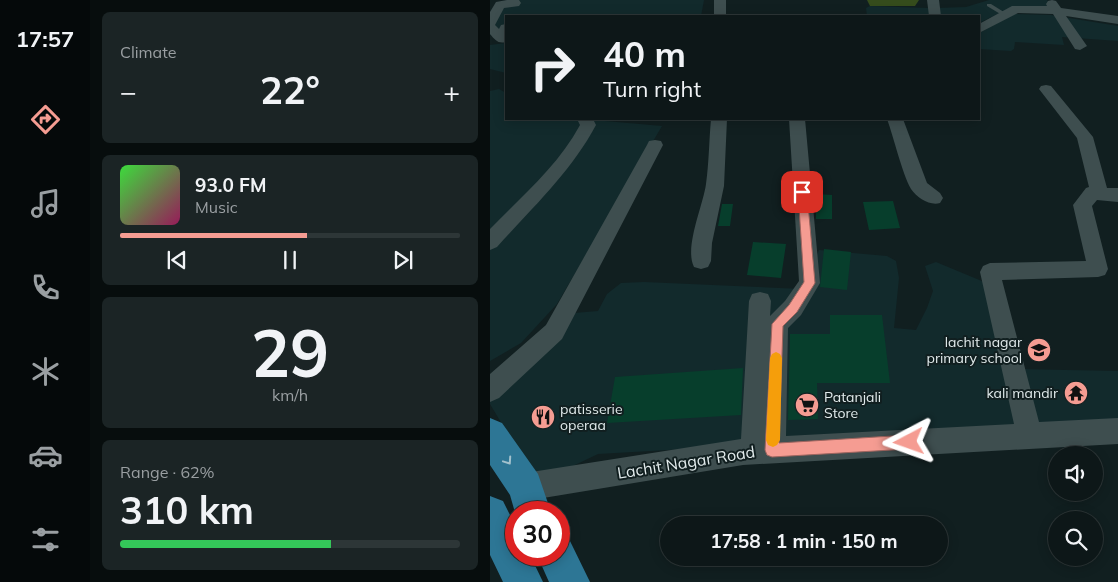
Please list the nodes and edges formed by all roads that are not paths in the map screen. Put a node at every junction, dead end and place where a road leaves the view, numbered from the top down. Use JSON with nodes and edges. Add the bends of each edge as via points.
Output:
{"nodes":[{"id":1,"x":720,"y":0,"type":"edge"},
{"id":2,"x":933,"y":0,"type":"edge"},
{"id":3,"x":1049,"y":0,"type":"edge"},
{"id":4,"x":1089,"y":0,"type":"edge"},
{"id":5,"x":514,"y":2,"type":"edge"},
{"id":6,"x":495,"y":5,"type":"edge"},
{"id":7,"x":989,"y":5,"type":"dead end"},
{"id":8,"x":1057,"y":11,"type":"junction"},
{"id":9,"x":1004,"y":14,"type":"junction"},
{"id":10,"x":510,"y":15,"type":"edge"},
{"id":11,"x":720,"y":15,"type":"edge"},
{"id":12,"x":935,"y":15,"type":"edge"},
{"id":13,"x":1089,"y":15,"type":"junction"},
{"id":14,"x":1118,"y":20,"type":"edge"},
{"id":15,"x":490,"y":25,"type":"edge"},
{"id":16,"x":980,"y":27,"type":"edge"},
{"id":17,"x":501,"y":37,"type":"edge"},
{"id":18,"x":1080,"y":46,"type":"dead end"},
{"id":19,"x":1046,"y":89,"type":"dead end"},
{"id":20,"x":586,"y":120,"type":"edge"},
{"id":21,"x":719,"y":120,"type":"edge"},
{"id":22,"x":797,"y":120,"type":"edge"},
{"id":23,"x":895,"y":120,"type":"edge"},
{"id":24,"x":655,"y":145,"type":"dead end"},
{"id":25,"x":1109,"y":194,"type":"edge"},
{"id":26,"x":934,"y":198,"type":"dead end"},
{"id":27,"x":490,"y":242,"type":"edge"},
{"id":28,"x":701,"y":261,"type":"dead end"},
{"id":29,"x":1108,"y":270,"type":"edge"},
{"id":30,"x":760,"y":301,"type":"dead end"},
{"id":31,"x":490,"y":390,"type":"edge"},
{"id":32,"x":1118,"y":431,"type":"edge"},
{"id":33,"x":490,"y":435,"type":"edge"},
{"id":34,"x":1030,"y":436,"type":"junction"},
{"id":35,"x":763,"y":451,"type":"junction"},
{"id":36,"x":529,"y":500,"type":"edge"},
{"id":37,"x":491,"y":518,"type":"edge"},
{"id":38,"x":562,"y":566,"type":"edge"},
{"id":39,"x":523,"y":582,"type":"edge"},
{"id":40,"x":570,"y":582,"type":"edge"}],
"edges":[{"from":1,"to":11,"type":"street"},
{"from":2,"to":12,"type":"street"},
{"from":3,"to":8,"type":"street"},
{"from":4,"to":13,"type":"street"},
{"from":5,"to":6,"type":"street"},
{"from":5,"to":10,"type":"street"},
{"from":6,"to":15,"type":"street"},
{"from":7,"to":9,"type":"lane"},
{"from":8,"to":9,"type":"street","via":[[1016,9]]},
{"from":8,"to":13,"type":"street"},
{"from":8,"to":18,"type":"street"},
{"from":9,"to":16,"type":"street"},
{"from":13,"to":14,"type":"street"},
{"from":15,"to":17,"type":"street"},
{"from":19,"to":25,"type":"street","via":[[1085,137]]},
{"from":20,"to":27,"type":"street","via":[[588,125],[582,138]]},
{"from":21,"to":28,"type":"street","via":[[715,186],[702,242]]},
{"from":22,"to":35,"type":"street","via":[[810,283],[778,324]]},
{"from":23,"to":26,"type":"street","via":[[919,187]]},
{"from":24,"to":31,"type":"street","via":[[554,332]]},
{"from":25,"to":29,"type":"street","via":[[1092,193],[1082,205]]},
{"from":29,"to":34,"type":"street","via":[[990,272]]},
{"from":30,"to":35,"type":"street"},
{"from":32,"to":34,"type":"street","name":"Lachit Nagar Road"},
{"from":33,"to":36,"type":"main road","one_way":true},
{"from":34,"to":35,"type":"street","name":"Lachit Nagar Road"},
{"from":35,"to":36,"type":"street","name":"Lachit Nagar Road"},
{"from":37,"to":39,"type":"main road"},
{"from":38,"to":40,"type":"main road"}]}
